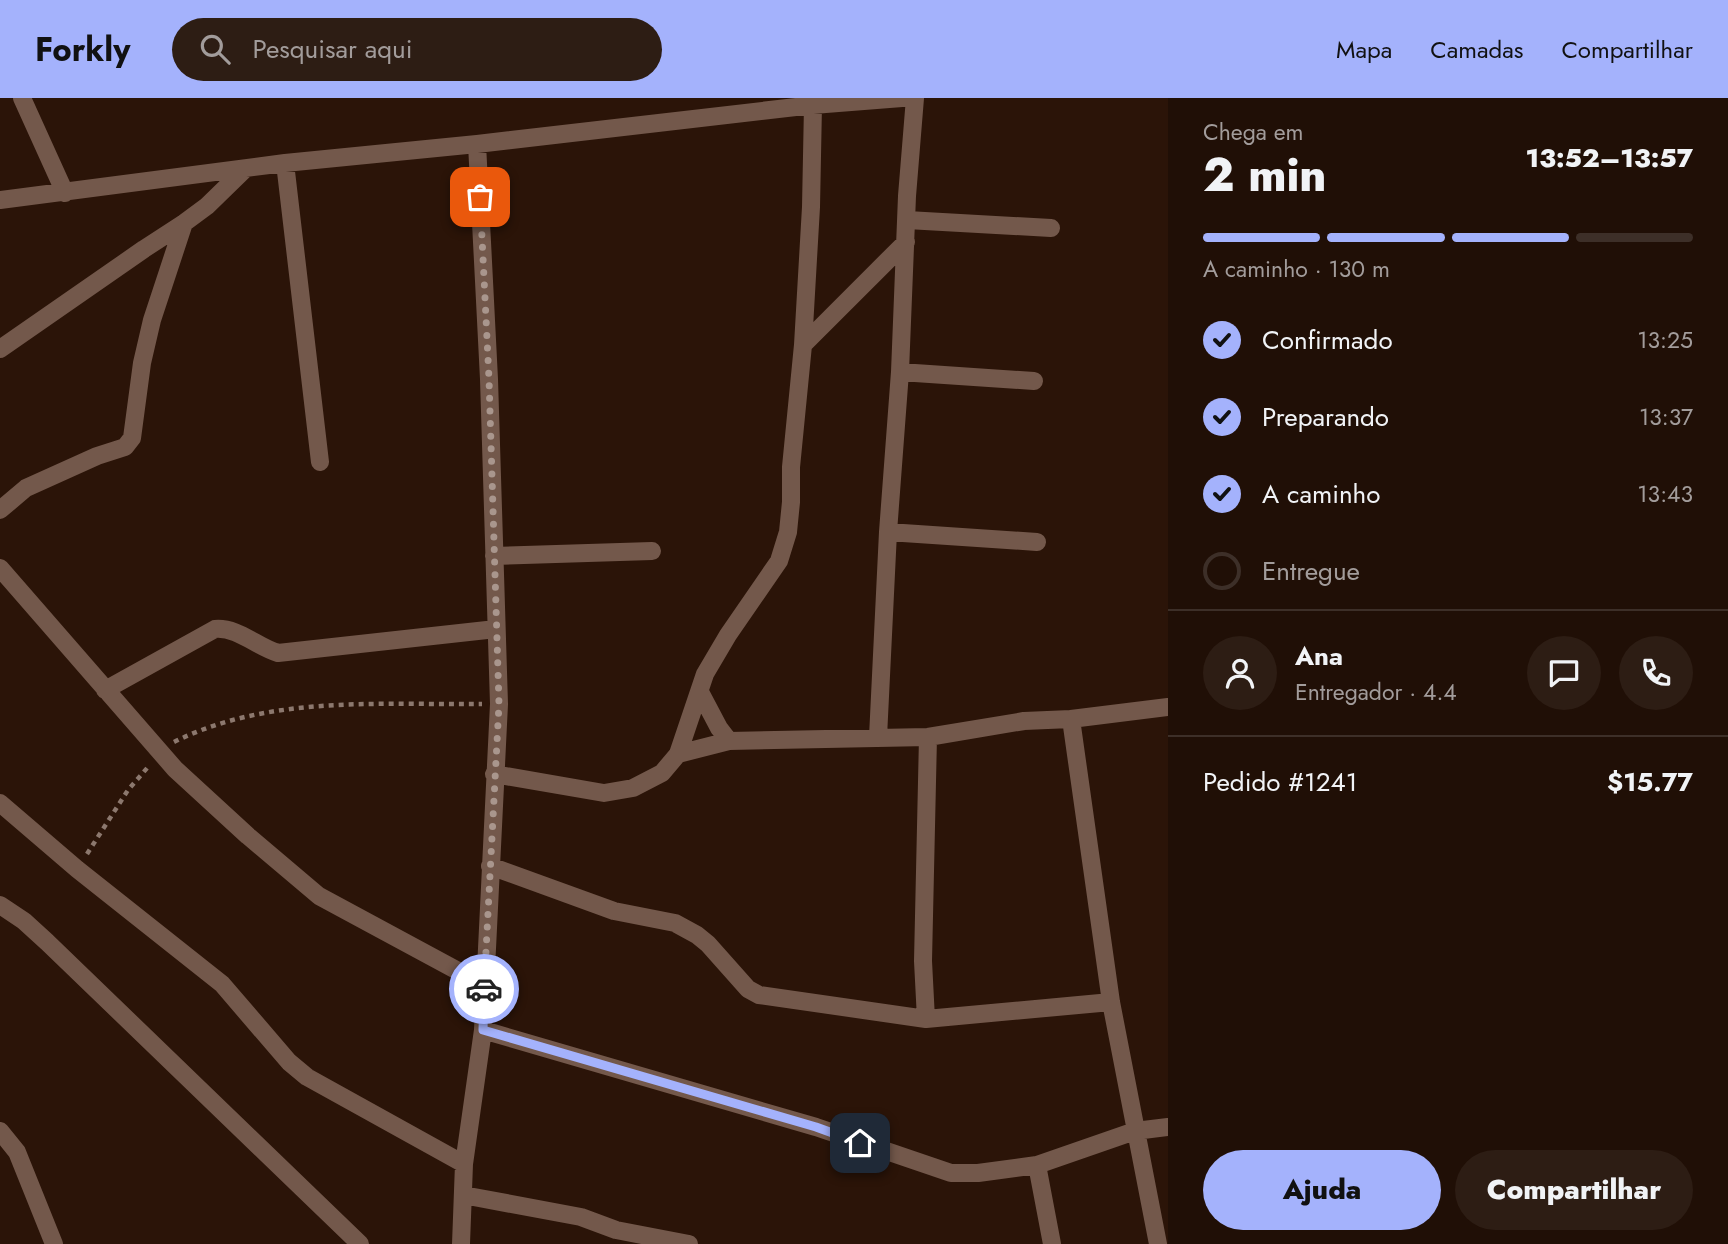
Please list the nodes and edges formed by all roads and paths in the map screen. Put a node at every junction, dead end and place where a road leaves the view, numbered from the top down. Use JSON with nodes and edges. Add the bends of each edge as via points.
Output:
{"nodes":[{"id":1,"x":22,"y":98,"type":"edge"},
{"id":2,"x":902,"y":98,"type":"edge"},
{"id":3,"x":915,"y":98,"type":"edge"},
{"id":4,"x":813,"y":105,"type":"junction"},
{"id":5,"x":477,"y":144,"type":"junction"},
{"id":6,"x":285,"y":163,"type":"junction"},
{"id":7,"x":245,"y":169,"type":"junction"},
{"id":8,"x":65,"y":193,"type":"junction"},
{"id":9,"x":0,"y":200,"type":"edge"},
{"id":10,"x":907,"y":220,"type":"junction"},
{"id":11,"x":184,"y":223,"type":"junction"},
{"id":12,"x":1051,"y":228,"type":"dead end"},
{"id":13,"x":905,"y":242,"type":"junction"},
{"id":14,"x":803,"y":345,"type":"junction"},
{"id":15,"x":0,"y":349,"type":"edge"},
{"id":16,"x":900,"y":372,"type":"junction"},
{"id":17,"x":1034,"y":381,"type":"dead end"},
{"id":18,"x":320,"y":463,"type":"dead end"},
{"id":19,"x":0,"y":510,"type":"edge"},
{"id":20,"x":888,"y":532,"type":"junction"},
{"id":21,"x":1037,"y":541,"type":"dead end"},
{"id":22,"x":652,"y":551,"type":"dead end"},
{"id":23,"x":494,"y":556,"type":"junction"},
{"id":24,"x":0,"y":568,"type":"edge"},
{"id":25,"x":496,"y":629,"type":"junction"},
{"id":26,"x":105,"y":690,"type":"junction"},
{"id":27,"x":700,"y":692,"type":"junction"},
{"id":28,"x":499,"y":704,"type":"junction"},
{"id":29,"x":1168,"y":708,"type":"edge"},
{"id":30,"x":1071,"y":719,"type":"junction"},
{"id":31,"x":878,"y":737,"type":"junction"},
{"id":32,"x":928,"y":737,"type":"junction"},
{"id":33,"x":729,"y":741,"type":"junction"},
{"id":34,"x":160,"y":752,"type":"junction"},
{"id":35,"x":678,"y":754,"type":"junction"},
{"id":36,"x":495,"y":774,"type":"junction"},
{"id":37,"x":0,"y":803,"type":"edge"},
{"id":38,"x":490,"y":866,"type":"junction"},
{"id":39,"x":77,"y":869,"type":"junction"},
{"id":40,"x":0,"y":905,"type":"edge"},
{"id":41,"x":484,"y":985,"type":"junction"},
{"id":42,"x":1111,"y":1002,"type":"junction"},
{"id":43,"x":926,"y":1019,"type":"junction"},
{"id":44,"x":483,"y":1030,"type":"junction"},
{"id":45,"x":1168,"y":1127,"type":"edge"},
{"id":46,"x":0,"y":1130,"type":"edge"},
{"id":47,"x":1135,"y":1131,"type":"junction"},
{"id":48,"x":464,"y":1164,"type":"junction"},
{"id":49,"x":1037,"y":1165,"type":"junction"},
{"id":50,"x":463,"y":1195,"type":"junction"},
{"id":51,"x":616,"y":1237,"type":"edge"},
{"id":52,"x":54,"y":1244,"type":"edge"},
{"id":53,"x":360,"y":1244,"type":"edge"},
{"id":54,"x":461,"y":1244,"type":"edge"},
{"id":55,"x":689,"y":1244,"type":"edge"},
{"id":56,"x":1052,"y":1244,"type":"edge"},
{"id":57,"x":1158,"y":1244,"type":"edge"}],
"edges":[{"from":1,"to":8,"type":"street"},
{"from":2,"to":4,"type":"street"},
{"from":3,"to":10,"type":"street"},
{"from":4,"to":5,"type":"street"},
{"from":4,"to":14,"type":"street"},
{"from":5,"to":6,"type":"street"},
{"from":5,"to":23,"type":"street"},
{"from":6,"to":7,"type":"street"},
{"from":6,"to":18,"type":"street"},
{"from":7,"to":8,"type":"street"},
{"from":7,"to":11,"type":"street"},
{"from":8,"to":9,"type":"street"},
{"from":10,"to":12,"type":"street"},
{"from":10,"to":13,"type":"street"},
{"from":11,"to":15,"type":"street"},
{"from":11,"to":19,"type":"street","via":[[152,320],[132,438],[125,446],[26,488]]},
{"from":13,"to":14,"type":"street"},
{"from":13,"to":16,"type":"street"},
{"from":14,"to":27,"type":"street","via":[[788,532],[779,561],[722,645]]},
{"from":16,"to":17,"type":"street"},
{"from":16,"to":20,"type":"street"},
{"from":20,"to":21,"type":"street"},
{"from":20,"to":31,"type":"street"},
{"from":22,"to":23,"type":"street"},
{"from":23,"to":25,"type":"street"},
{"from":24,"to":26,"type":"street"},
{"from":25,"to":26,"type":"street","via":[[278,653],[223,628],[215,629]]},
{"from":25,"to":28,"type":"street"},
{"from":26,"to":34,"type":"street"},
{"from":27,"to":33,"type":"street"},
{"from":27,"to":35,"type":"street"},
{"from":28,"to":34,"type":"path","via":[[286,710],[199,730]]},
{"from":28,"to":36,"type":"street"},
{"from":29,"to":30,"type":"street"},
{"from":30,"to":32,"type":"street","via":[[987,726]]},
{"from":30,"to":42,"type":"street"},
{"from":31,"to":32,"type":"street"},
{"from":31,"to":33,"type":"street"},
{"from":32,"to":43,"type":"street"},
{"from":33,"to":35,"type":"street"},
{"from":34,"to":39,"type":"path","via":[[128,790]]},
{"from":34,"to":41,"type":"street","via":[[319,896]]},
{"from":35,"to":36,"type":"street","via":[[662,773],[633,789],[616,792]]},
{"from":36,"to":38,"type":"street"},
{"from":37,"to":39,"type":"street"},
{"from":38,"to":41,"type":"street"},
{"from":38,"to":43,"type":"street","via":[[614,911],[675,923],[697,935],[759,995]]},
{"from":39,"to":48,"type":"street","via":[[222,984],[307,1077]]},
{"from":40,"to":53,"type":"street","via":[[47,942]]},
{"from":41,"to":44,"type":"street"},
{"from":42,"to":43,"type":"street"},
{"from":42,"to":47,"type":"street"},
{"from":44,"to":48,"type":"street"},
{"from":44,"to":49,"type":"street","via":[[816,1127],[951,1173]]},
{"from":45,"to":47,"type":"street"},
{"from":46,"to":52,"type":"street","via":[[17,1152]]},
{"from":47,"to":49,"type":"street"},
{"from":47,"to":57,"type":"street"},
{"from":48,"to":50,"type":"street"},
{"from":49,"to":56,"type":"street"},
{"from":50,"to":51,"type":"street","via":[[581,1217]]},
{"from":50,"to":54,"type":"street"},
{"from":51,"to":55,"type":"street"}]}
